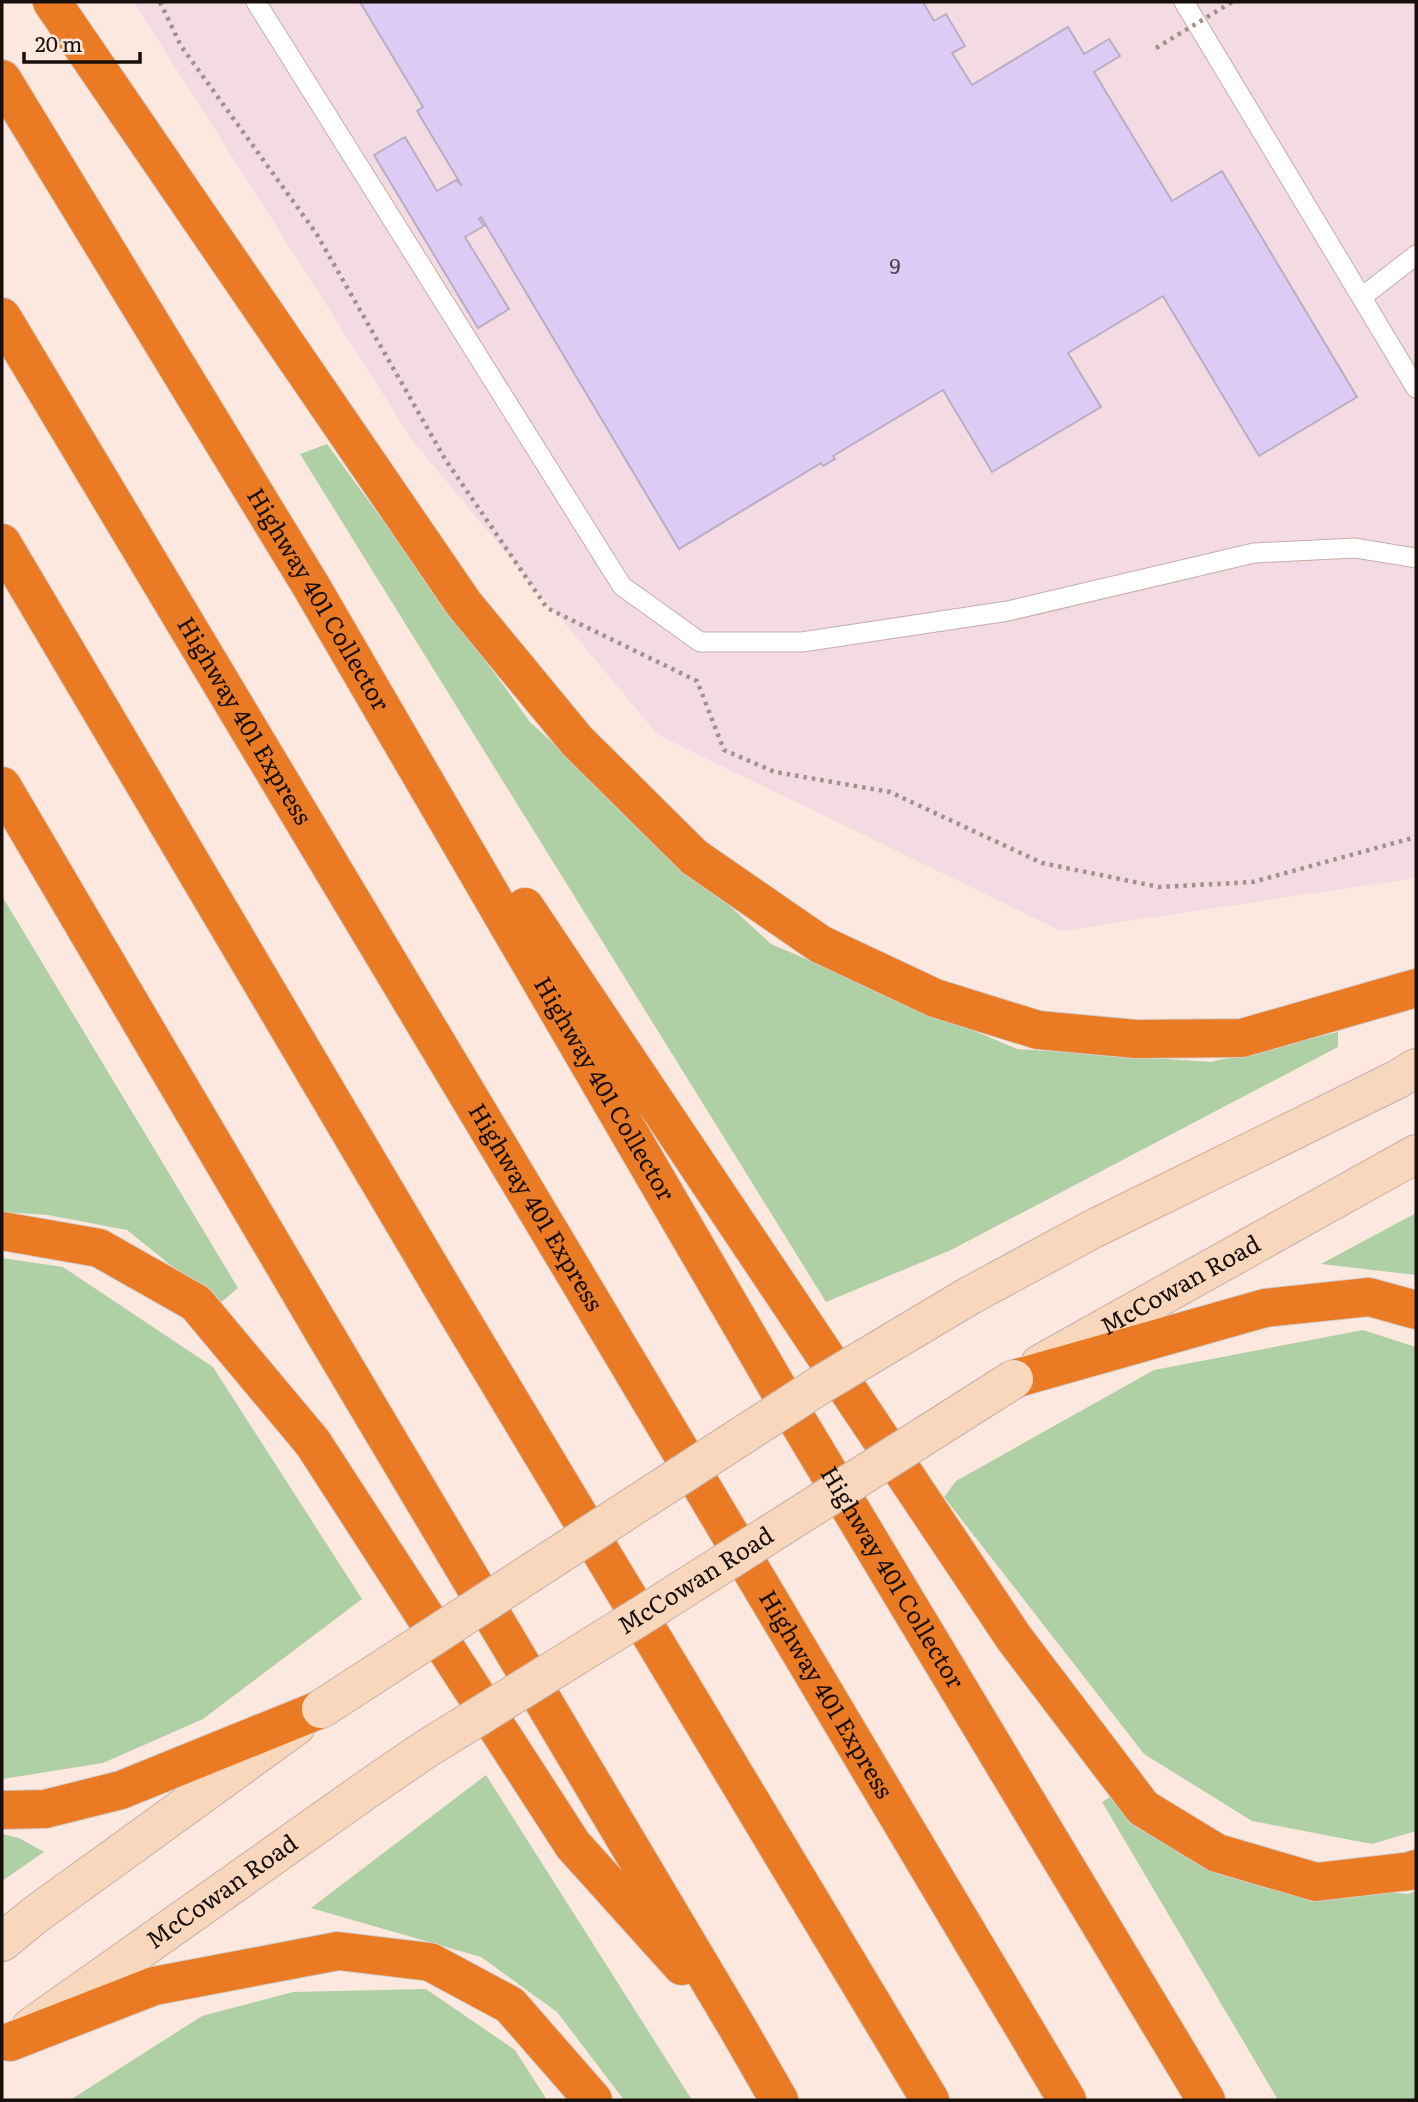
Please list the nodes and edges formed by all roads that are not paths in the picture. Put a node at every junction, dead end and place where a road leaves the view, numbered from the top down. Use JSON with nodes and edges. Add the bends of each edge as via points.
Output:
{"nodes":[{"id":1,"x":52,"y":2,"type":"edge"},
{"id":2,"x":256,"y":2,"type":"edge"},
{"id":3,"x":1184,"y":2,"type":"edge"},
{"id":4,"x":2,"y":79,"type":"edge"},
{"id":5,"x":1416,"y":255,"type":"edge"},
{"id":6,"x":1362,"y":297,"type":"junction"},
{"id":7,"x":2,"y":317,"type":"edge"},
{"id":8,"x":1416,"y":387,"type":"edge"},
{"id":9,"x":2,"y":543,"type":"edge"},
{"id":10,"x":1416,"y":558,"type":"edge"},
{"id":11,"x":311,"y":586,"type":"junction"},
{"id":12,"x":2,"y":786,"type":"edge"},
{"id":13,"x":1416,"y":988,"type":"edge"},
{"id":14,"x":1416,"y":1068,"type":"edge"},
{"id":15,"x":1416,"y":1154,"type":"edge"},
{"id":16,"x":2,"y":1231,"type":"edge"},
{"id":17,"x":1416,"y":1310,"type":"edge"},
{"id":18,"x":1014,"y":1378,"type":"junction"},
{"id":19,"x":321,"y":1709,"type":"junction"},
{"id":20,"x":2,"y":1810,"type":"edge"},
{"id":21,"x":1416,"y":1869,"type":"edge"},
{"id":22,"x":2,"y":1942,"type":"edge"},
{"id":23,"x":737,"y":2027,"type":"junction"},
{"id":24,"x":6,"y":2045,"type":"edge"},
{"id":25,"x":593,"y":2100,"type":"edge"},
{"id":26,"x":779,"y":2100,"type":"edge"},
{"id":27,"x":930,"y":2100,"type":"edge"},
{"id":28,"x":1067,"y":2100,"type":"edge"},
{"id":29,"x":1206,"y":2100,"type":"edge"}],
"edges":[{"from":1,"to":13,"type":"highway","via":[[464,604],[578,741],[694,857],[821,944],[935,998],[1038,1030],[1136,1039],[1242,1038]]},
{"from":2,"to":10,"type":"lane","via":[[622,586],[700,642],[802,642],[1008,611],[1254,553],[1355,548]]},
{"from":3,"to":6,"type":"lane"},
{"from":4,"to":11,"type":"highway","name":"Highway 401 Collector"},
{"from":5,"to":6,"type":"lane"},
{"from":6,"to":8,"type":"lane"},
{"from":7,"to":28,"type":"highway","name":"Highway 401 Express"},
{"from":9,"to":27,"type":"highway"},
{"from":11,"to":21,"type":"highway","via":[[1006,1626],[1143,1808],[1217,1853],[1316,1882]]},
{"from":11,"to":29,"type":"highway","name":"Highway 401 Collector","via":[[779,1390]]},
{"from":12,"to":23,"type":"highway"},
{"from":14,"to":19,"type":"main road","bridge":true,"via":[[969,1296],[820,1385]]},
{"from":15,"to":18,"type":"main road","name":"McCowan Road"},
{"from":16,"to":23,"type":"highway","via":[[99,1248],[196,1303],[313,1443],[573,1845]]},
{"from":17,"to":18,"type":"highway","via":[[1369,1297],[1265,1308]]},
{"from":18,"to":24,"type":"main road","name":"McCowan Road","bridge":true,"via":[[426,1749]]},
{"from":19,"to":20,"type":"highway","via":[[121,1790],[45,1809]]},
{"from":19,"to":22,"type":"main road"},
{"from":23,"to":26,"type":"highway"},
{"from":24,"to":25,"type":"highway","via":[[153,1986],[338,1951],[430,1962],[510,2005]]}]}
